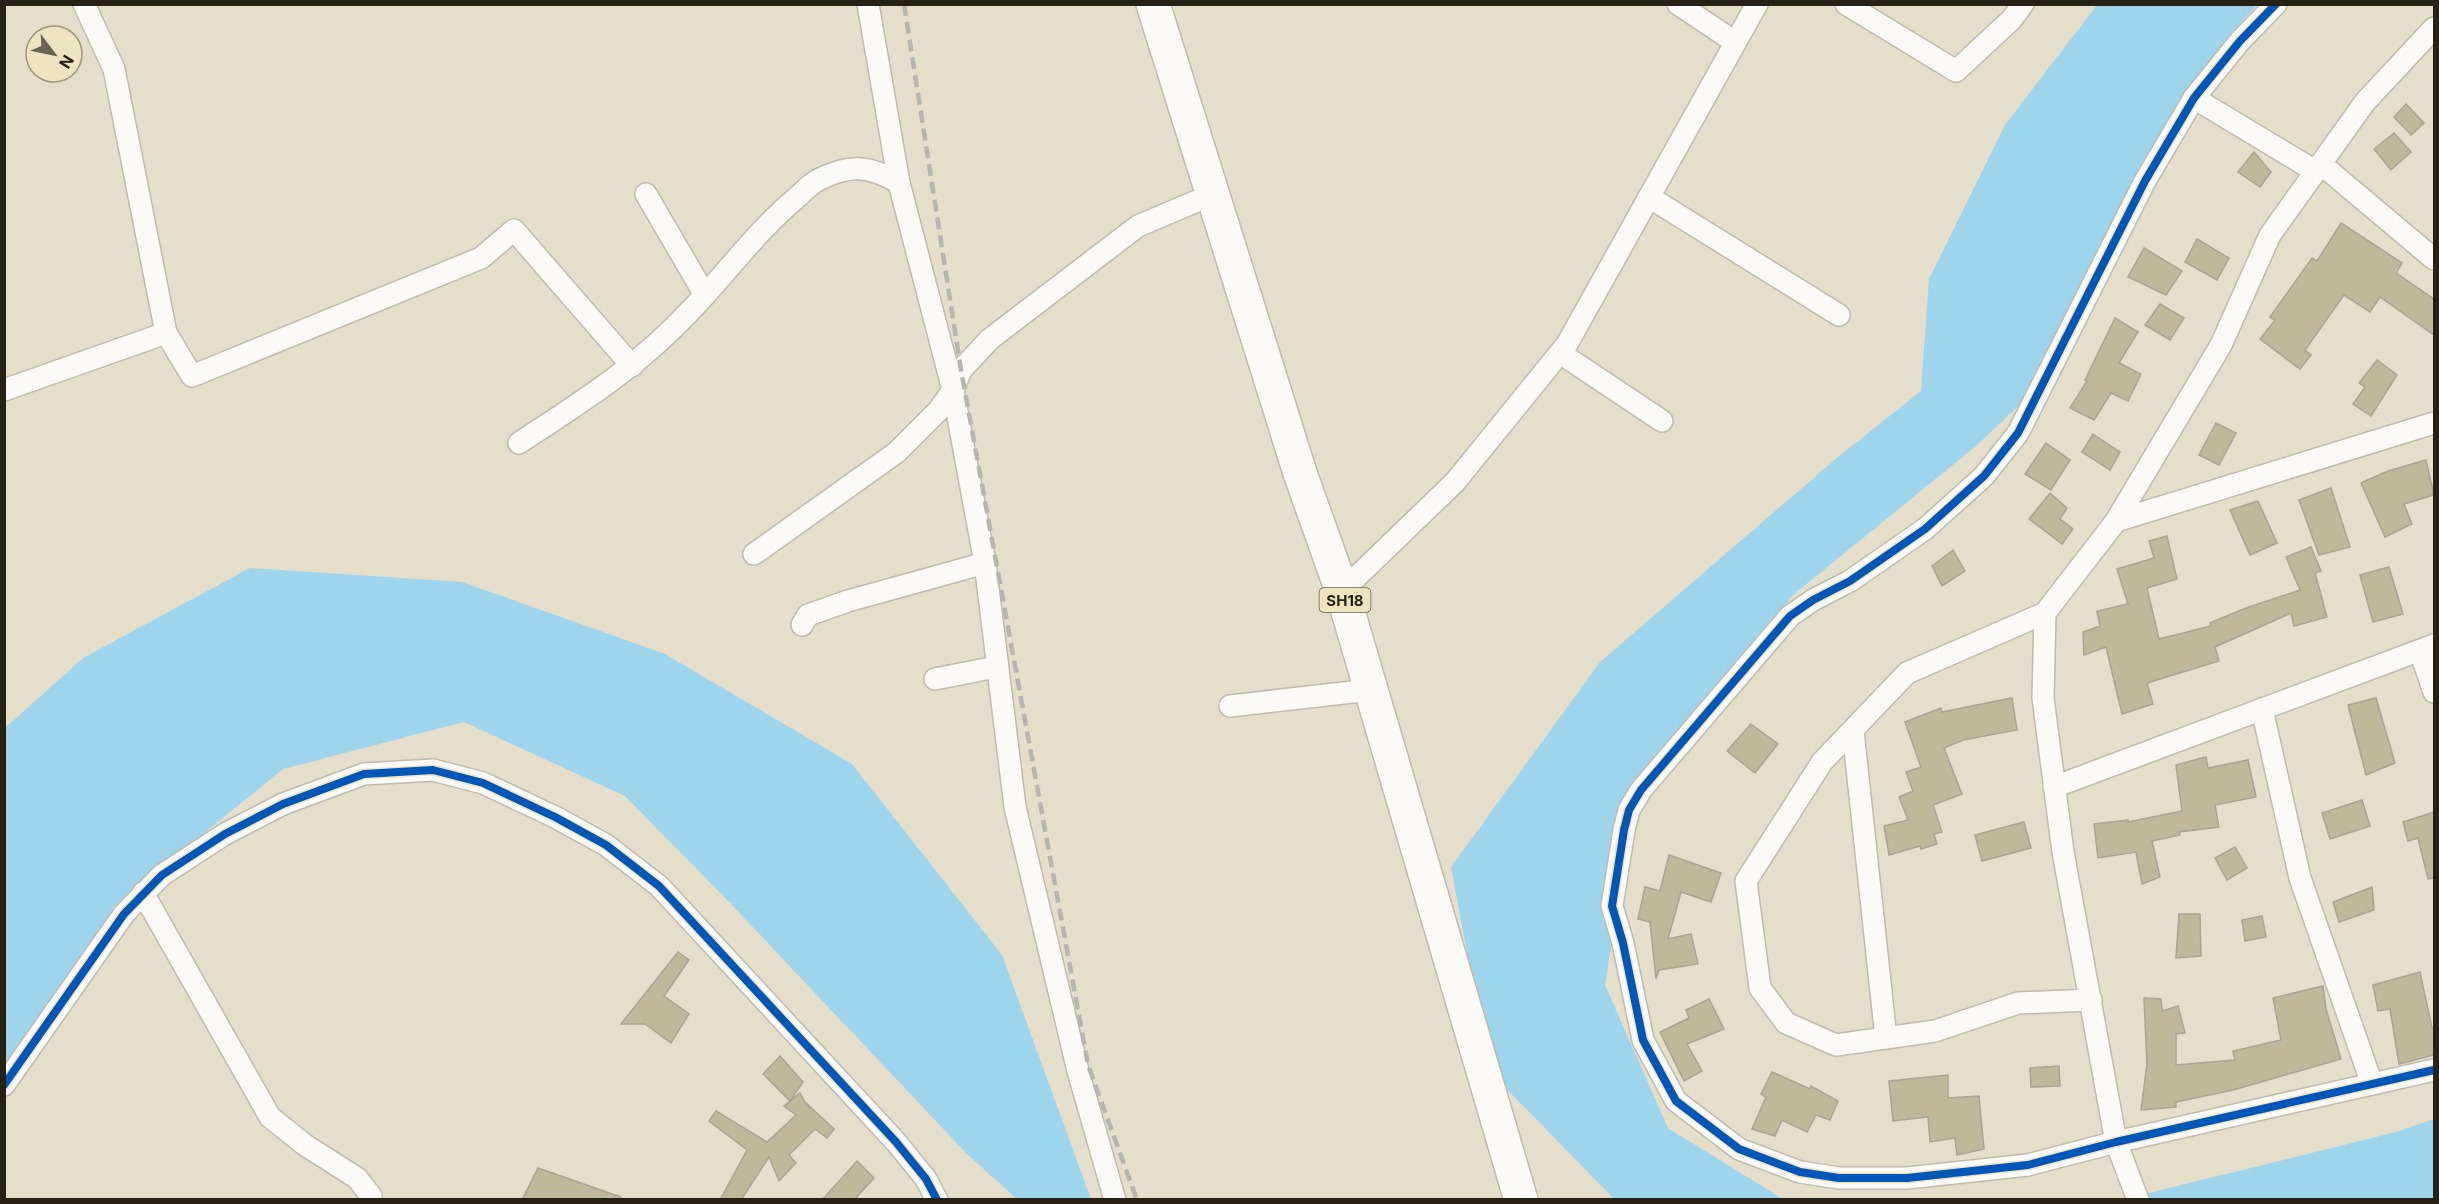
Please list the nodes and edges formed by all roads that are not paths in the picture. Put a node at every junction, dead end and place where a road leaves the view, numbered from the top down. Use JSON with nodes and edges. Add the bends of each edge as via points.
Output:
{"nodes":[{"id":1,"x":84,"y":4,"type":"edge"},
{"id":2,"x":868,"y":4,"type":"edge"},
{"id":3,"x":1153,"y":4,"type":"edge"},
{"id":4,"x":1678,"y":4,"type":"edge"},
{"id":5,"x":1757,"y":4,"type":"edge"},
{"id":6,"x":1846,"y":4,"type":"edge"},
{"id":7,"x":2023,"y":4,"type":"edge"},
{"id":8,"x":2276,"y":4,"type":"edge"},
{"id":9,"x":2434,"y":28,"type":"edge"},
{"id":10,"x":1735,"y":42,"type":"junction"},
{"id":11,"x":2194,"y":98,"type":"junction"},
{"id":12,"x":2318,"y":168,"type":"junction"},
{"id":13,"x":898,"y":183,"type":"junction"},
{"id":14,"x":646,"y":194,"type":"dead end"},
{"id":15,"x":1210,"y":195,"type":"junction"},
{"id":16,"x":1648,"y":197,"type":"junction"},
{"id":17,"x":2434,"y":259,"type":"edge"},
{"id":18,"x":705,"y":295,"type":"junction"},
{"id":19,"x":1839,"y":315,"type":"dead end"},
{"id":20,"x":166,"y":333,"type":"junction"},
{"id":21,"x":1560,"y":353,"type":"junction"},
{"id":22,"x":632,"y":366,"type":"junction"},
{"id":23,"x":4,"y":390,"type":"edge"},
{"id":24,"x":953,"y":390,"type":"junction"},
{"id":25,"x":1662,"y":421,"type":"dead end"},
{"id":26,"x":2434,"y":423,"type":"edge"},
{"id":27,"x":519,"y":443,"type":"dead end"},
{"id":28,"x":2116,"y":521,"type":"junction"},
{"id":29,"x":754,"y":554,"type":"dead end"},
{"id":30,"x":985,"y":563,"type":"junction"},
{"id":31,"x":1342,"y":591,"type":"junction"},
{"id":32,"x":2045,"y":613,"type":"junction"},
{"id":33,"x":802,"y":625,"type":"dead end"},
{"id":34,"x":2427,"y":648,"type":"edge"},
{"id":35,"x":996,"y":667,"type":"junction"},
{"id":36,"x":935,"y":679,"type":"dead end"},
{"id":37,"x":1370,"y":690,"type":"junction"},
{"id":38,"x":2434,"y":692,"type":"edge"},
{"id":39,"x":1230,"y":706,"type":"dead end"},
{"id":40,"x":2262,"y":709,"type":"junction"},
{"id":41,"x":1852,"y":731,"type":"junction"},
{"id":42,"x":2055,"y":787,"type":"junction"},
{"id":43,"x":143,"y":893,"type":"junction"},
{"id":44,"x":2091,"y":1000,"type":"junction"},
{"id":45,"x":1886,"y":1038,"type":"junction"},
{"id":46,"x":2434,"y":1070,"type":"edge"},
{"id":47,"x":2372,"y":1084,"type":"junction"},
{"id":48,"x":4,"y":1085,"type":"edge"},
{"id":49,"x":2116,"y":1142,"type":"junction"},
{"id":50,"x":370,"y":1200,"type":"edge"},
{"id":51,"x":937,"y":1200,"type":"edge"},
{"id":52,"x":1115,"y":1200,"type":"edge"},
{"id":53,"x":1521,"y":1200,"type":"edge"},
{"id":54,"x":2138,"y":1200,"type":"edge"}],
"edges":[{"from":1,"to":20,"type":"street","via":[[114,69]]},
{"from":2,"to":13,"type":"street"},
{"from":3,"to":15,"type":"main road","number":"SH18"},
{"from":4,"to":10,"type":"street"},
{"from":5,"to":10,"type":"street"},
{"from":6,"to":7,"type":"street","via":[[1956,71],[2012,20]]},
{"from":8,"to":11,"type":"street"},
{"from":9,"to":12,"type":"street","via":[[2365,102]]},
{"from":10,"to":16,"type":"street"},
{"from":11,"to":12,"type":"street"},
{"from":11,"to":49,"type":"street","via":[[2145,181],[2018,433],[1984,476],[1925,529],[1850,581],[1790,616],[1660,764],[1629,810],[1612,906],[1643,1040],[1676,1101],[1739,1149],[1800,1172],[1839,1178],[1907,1178],[2028,1165]]},
{"from":12,"to":17,"type":"street"},
{"from":12,"to":28,"type":"street","via":[[2270,235],[2221,345]]},
{"from":13,"to":18,"type":"street","via":[[879,172],[850,168],[816,181],[780,212]]},
{"from":13,"to":24,"type":"street"},
{"from":14,"to":18,"type":"street"},
{"from":15,"to":24,"type":"street","via":[[1138,226],[990,339],[961,370]]},
{"from":15,"to":31,"type":"main road","number":"SH18"},
{"from":16,"to":19,"type":"street"},
{"from":16,"to":21,"type":"street"},
{"from":18,"to":22,"type":"street"},
{"from":20,"to":22,"type":"street","via":[[192,376],[481,258],[514,230]]},
{"from":20,"to":23,"type":"street"},
{"from":21,"to":25,"type":"street"},
{"from":21,"to":31,"type":"street","via":[[1455,482]]},
{"from":22,"to":27,"type":"street"},
{"from":24,"to":29,"type":"street","via":[[897,452]]},
{"from":24,"to":30,"type":"street"},
{"from":26,"to":28,"type":"street"},
{"from":28,"to":32,"type":"street"},
{"from":30,"to":33,"type":"street","via":[[848,601],[808,615]]},
{"from":30,"to":35,"type":"street"},
{"from":31,"to":37,"type":"main road","number":"SH18"},
{"from":32,"to":41,"type":"street","via":[[1907,673]]},
{"from":32,"to":42,"type":"street","via":[[2043,698]]},
{"from":34,"to":38,"type":"street"},
{"from":34,"to":40,"type":"street"},
{"from":35,"to":36,"type":"street"},
{"from":35,"to":52,"type":"street","via":[[1015,807],[1078,1071]]},
{"from":37,"to":39,"type":"street"},
{"from":37,"to":53,"type":"main road","number":"SH18"},
{"from":40,"to":42,"type":"street"},
{"from":40,"to":47,"type":"street","via":[[2300,878]]},
{"from":41,"to":45,"type":"street"},
{"from":41,"to":45,"type":"street","via":[[1822,762],[1746,881],[1760,988],[1786,1023],[1836,1045]]},
{"from":42,"to":44,"type":"street","via":[[2062,852]]},
{"from":43,"to":48,"type":"street","via":[[124,914]]},
{"from":43,"to":50,"type":"street","via":[[270,1117],[357,1178]]},
{"from":43,"to":51,"type":"street","via":[[162,875],[225,834],[283,804],[364,774],[432,770],[483,783],[606,845],[659,886],[896,1142],[926,1179]]},
{"from":44,"to":45,"type":"street","via":[[2018,1003],[1935,1031]]},
{"from":44,"to":49,"type":"street"},
{"from":46,"to":47,"type":"street"},
{"from":47,"to":49,"type":"street"},
{"from":49,"to":54,"type":"street"}]}
